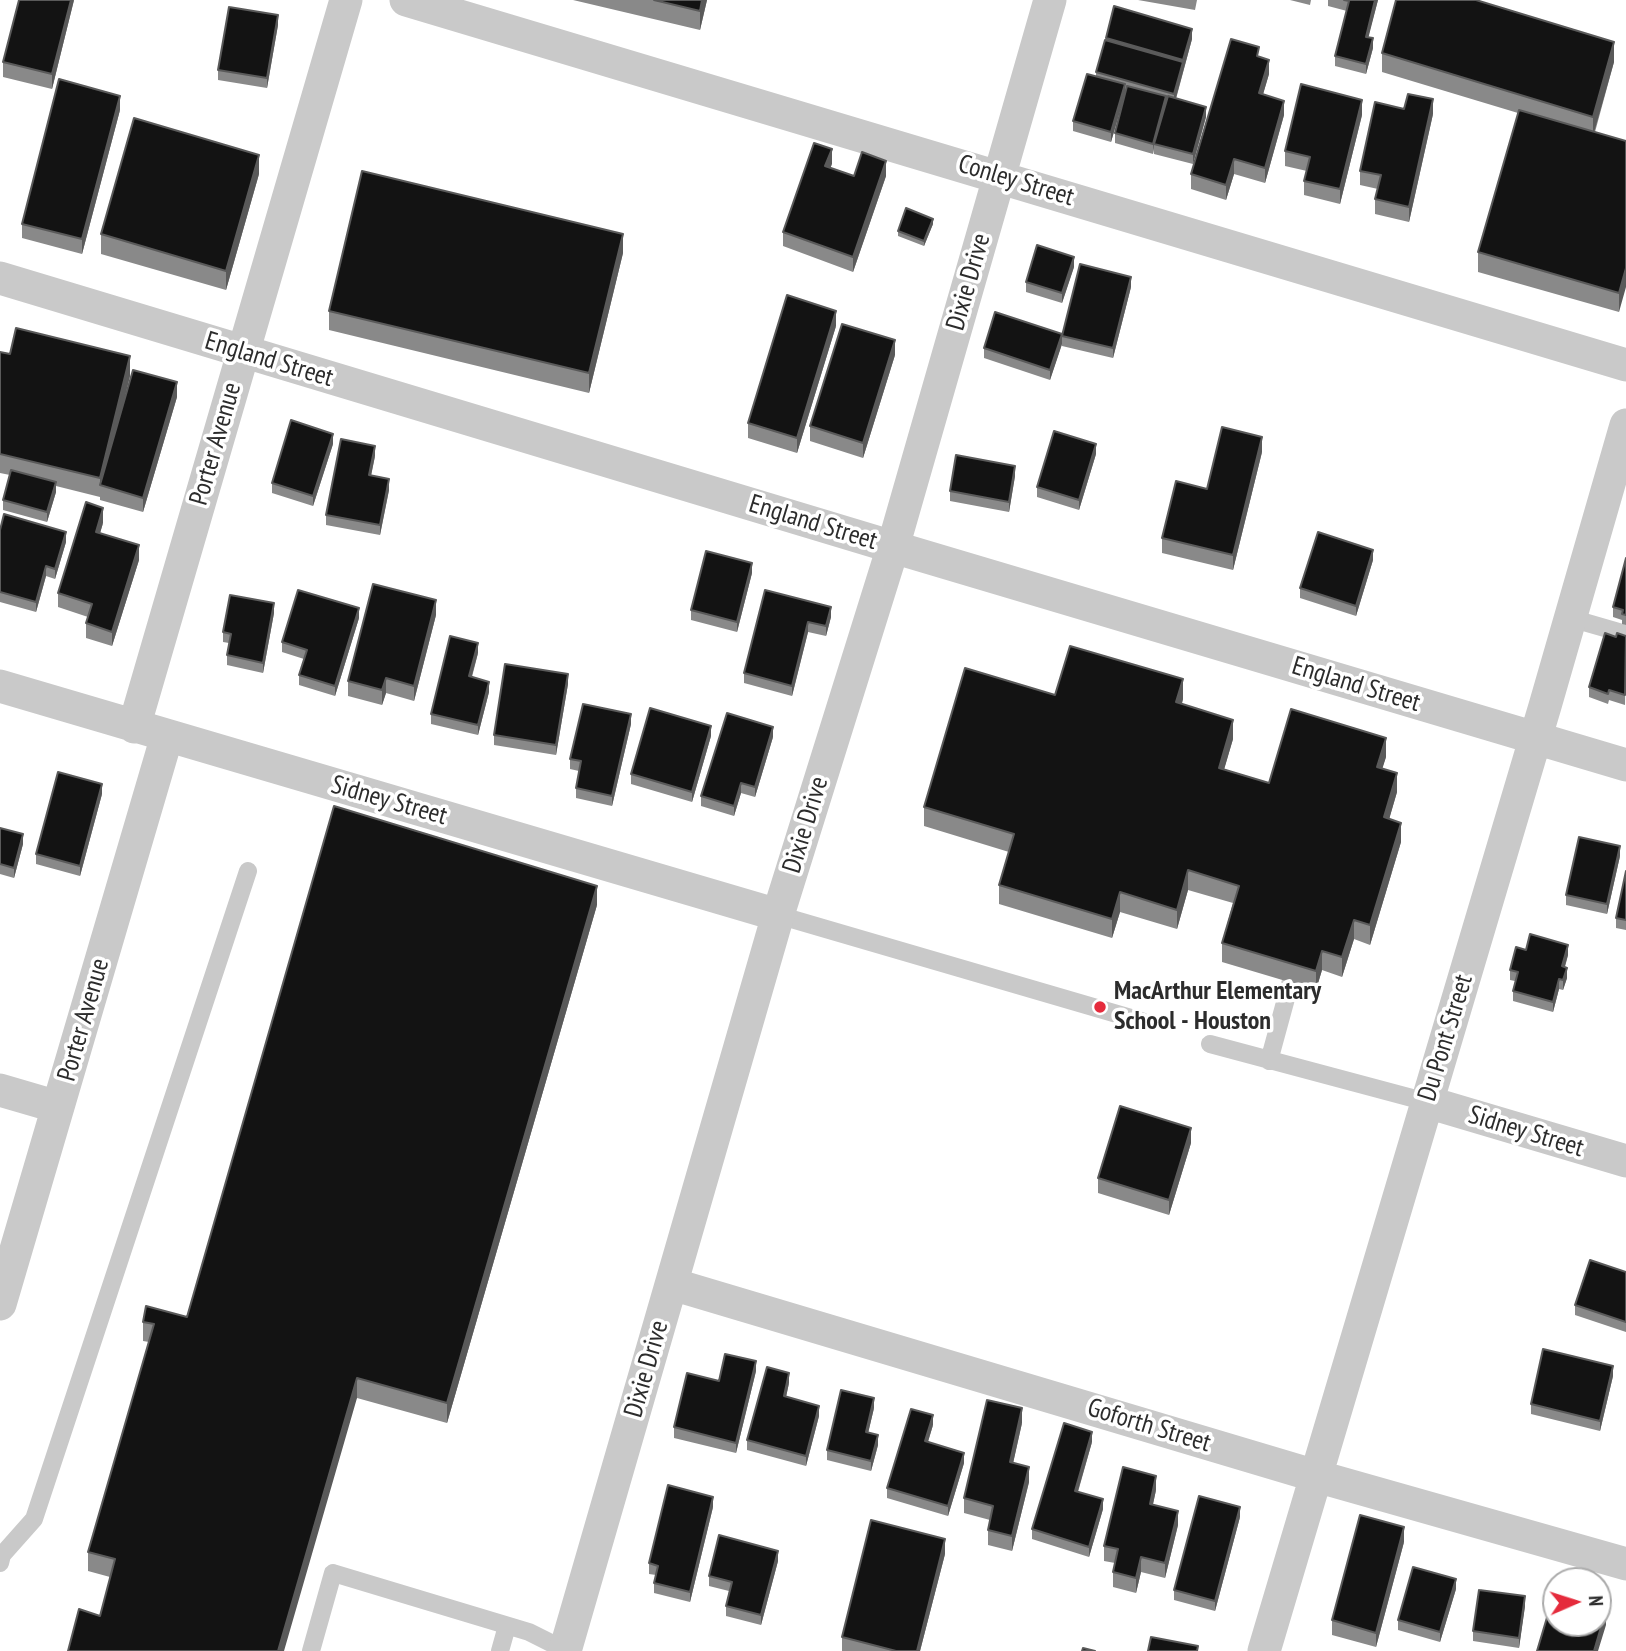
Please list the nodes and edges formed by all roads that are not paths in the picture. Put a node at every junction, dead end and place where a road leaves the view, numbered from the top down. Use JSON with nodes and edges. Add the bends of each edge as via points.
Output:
{"nodes":[{"id":1,"x":346,"y":0,"type":"edge"},
{"id":2,"x":406,"y":0,"type":"edge"},
{"id":3,"x":1050,"y":0,"type":"edge"},
{"id":4,"x":1000,"y":176,"type":"junction"},
{"id":5,"x":0,"y":278,"type":"edge"},
{"id":6,"x":242,"y":352,"type":"junction"},
{"id":7,"x":1626,"y":365,"type":"edge"},
{"id":8,"x":1626,"y":425,"type":"edge"},
{"id":9,"x":1619,"y":475,"type":"edge"},
{"id":10,"x":893,"y":547,"type":"junction"},
{"id":11,"x":1570,"y":618,"type":"junction"},
{"id":12,"x":1626,"y":634,"type":"edge"},
{"id":13,"x":0,"y":686,"type":"edge"},
{"id":14,"x":134,"y":727,"type":"junction"},
{"id":15,"x":167,"y":736,"type":"junction"},
{"id":16,"x":1535,"y":739,"type":"junction"},
{"id":17,"x":1626,"y":765,"type":"edge"},
{"id":18,"x":248,"y":871,"type":"dead end"},
{"id":19,"x":778,"y":915,"type":"junction"},
{"id":20,"x":1290,"y":984,"type":"edge"},
{"id":21,"x":1141,"y":1021,"type":"dead end"},
{"id":22,"x":1210,"y":1044,"type":"dead end"},
{"id":23,"x":1269,"y":1061,"type":"junction"},
{"id":24,"x":0,"y":1090,"type":"edge"},
{"id":25,"x":1427,"y":1102,"type":"junction"},
{"id":26,"x":58,"y":1107,"type":"junction"},
{"id":27,"x":1626,"y":1161,"type":"edge"},
{"id":28,"x":672,"y":1284,"type":"junction"},
{"id":29,"x":0,"y":1304,"type":"edge"},
{"id":30,"x":1316,"y":1476,"type":"junction"},
{"id":31,"x":1,"y":1558,"type":"edge"},
{"id":32,"x":1626,"y":1564,"type":"edge"},
{"id":33,"x":507,"y":1626,"type":"junction"},
{"id":34,"x":311,"y":1651,"type":"edge"},
{"id":35,"x":500,"y":1651,"type":"edge"},
{"id":36,"x":566,"y":1651,"type":"edge"},
{"id":37,"x":1264,"y":1651,"type":"edge"}],
"edges":[{"from":1,"to":6,"type":"street","name":"Porter Avenue"},
{"from":2,"to":4,"type":"street","name":"Conley Street"},
{"from":3,"to":4,"type":"street","name":"Dixie Drive"},
{"from":4,"to":7,"type":"street","name":"Conley Street"},
{"from":4,"to":10,"type":"street","name":"Dixie Drive"},
{"from":5,"to":6,"type":"street","name":"England Street"},
{"from":6,"to":10,"type":"street","name":"England Street"},
{"from":6,"to":14,"type":"street","name":"Porter Avenue"},
{"from":8,"to":9,"type":"street","name":"Du Pont Street"},
{"from":9,"to":11,"type":"street","name":"Du Pont Street"},
{"from":10,"to":16,"type":"street","name":"England Street"},
{"from":10,"to":19,"type":"street","name":"Dixie Drive"},
{"from":11,"to":12,"type":"lane"},
{"from":11,"to":16,"type":"street","name":"Du Pont Street"},
{"from":13,"to":14,"type":"street","name":"Sidney Street"},
{"from":14,"to":15,"type":"street","name":"Sidney Street"},
{"from":15,"to":19,"type":"street","name":"Sidney Street"},
{"from":15,"to":26,"type":"street","name":"Porter Avenue"},
{"from":16,"to":17,"type":"street","name":"England Street"},
{"from":16,"to":25,"type":"street","name":"Du Pont Street"},
{"from":18,"to":31,"type":"lane","via":[[34,1519]]},
{"from":19,"to":21,"type":"lane"},
{"from":19,"to":28,"type":"street","name":"Dixie Drive"},
{"from":20,"to":23,"type":"lane"},
{"from":22,"to":23,"type":"lane"},
{"from":23,"to":25,"type":"lane"},
{"from":24,"to":26,"type":"street"},
{"from":25,"to":27,"type":"street","name":"Sidney Street"},
{"from":25,"to":30,"type":"street","name":"Du Pont Street"},
{"from":26,"to":29,"type":"street","name":"Porter Avenue"},
{"from":28,"to":30,"type":"street","name":"Goforth Street"},
{"from":28,"to":36,"type":"street","name":"Dixie Drive"},
{"from":30,"to":32,"type":"street","name":"Goforth Street"},
{"from":30,"to":37,"type":"street","name":"Du Pont Street"},
{"from":33,"to":34,"type":"lane","via":[[333,1573]]},
{"from":33,"to":35,"type":"lane"},
{"from":33,"to":36,"type":"lane"}]}
